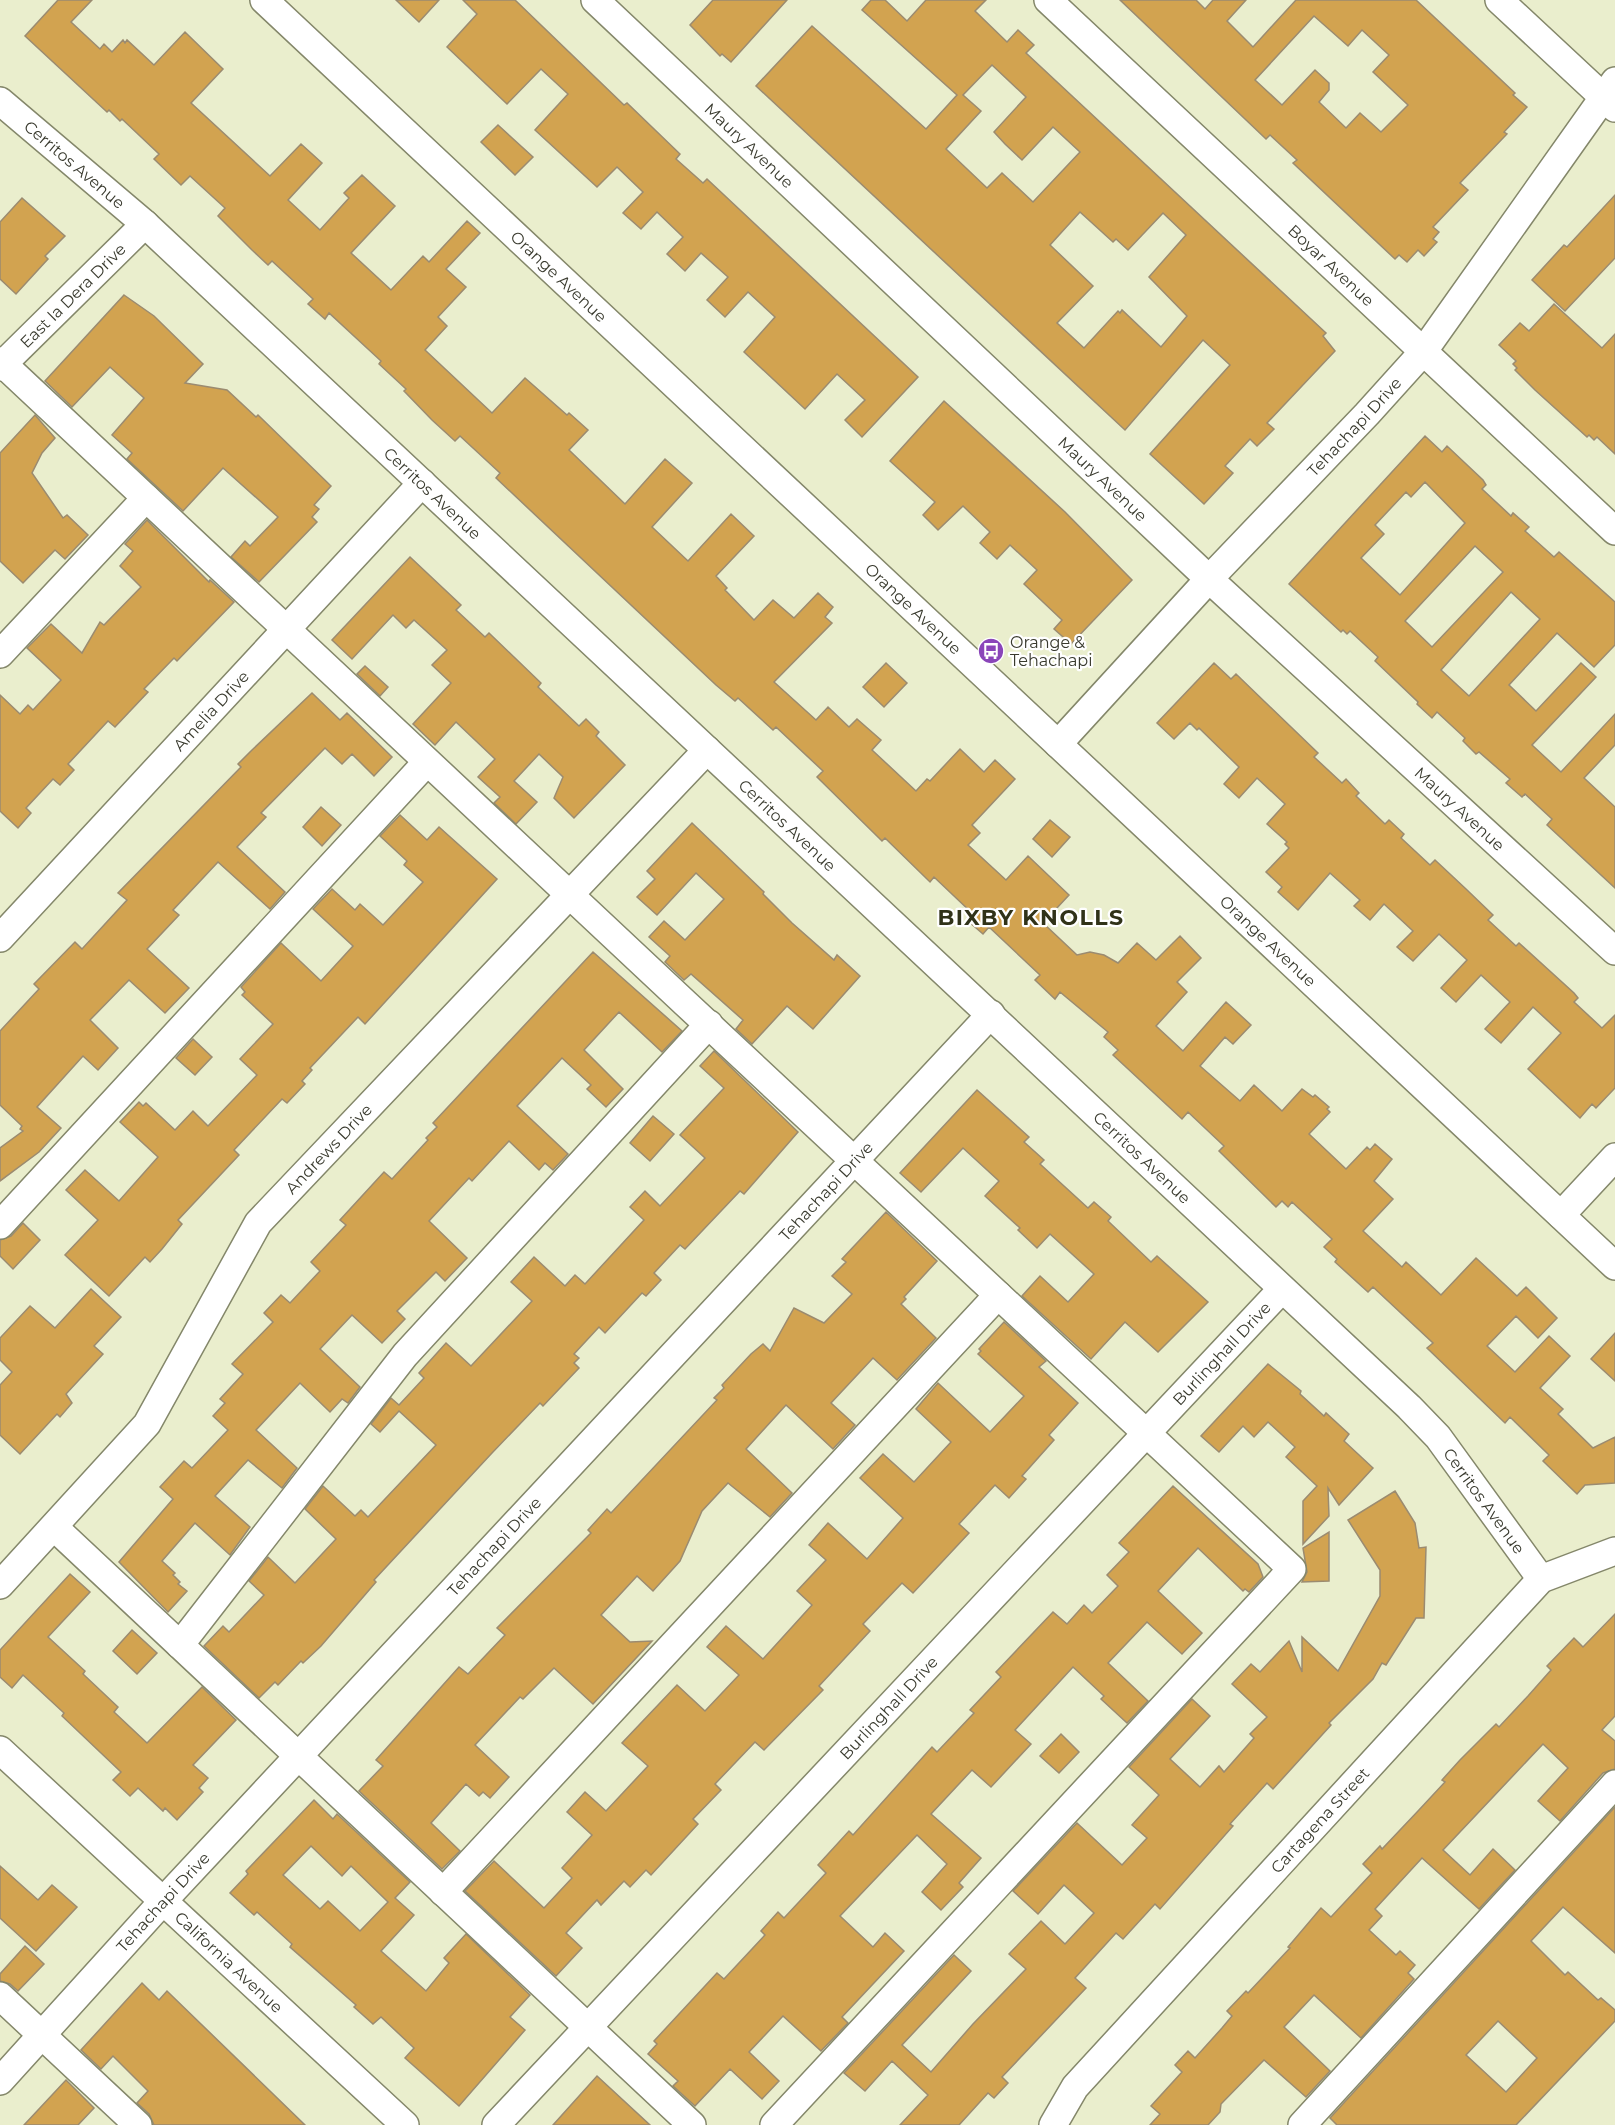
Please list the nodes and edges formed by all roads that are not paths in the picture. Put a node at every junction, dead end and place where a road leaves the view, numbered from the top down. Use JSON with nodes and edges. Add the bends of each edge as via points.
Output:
{"nodes":[{"id":1,"x":264,"y":0,"type":"edge"},
{"id":2,"x":595,"y":0,"type":"edge"},
{"id":3,"x":1048,"y":0,"type":"edge"},
{"id":4,"x":1499,"y":0,"type":"edge"},
{"id":5,"x":1611,"y":96,"type":"edge"},
{"id":6,"x":0,"y":101,"type":"edge"},
{"id":7,"x":145,"y":224,"type":"junction"},
{"id":8,"x":1422,"y":351,"type":"junction"},
{"id":9,"x":1,"y":364,"type":"edge"},
{"id":10,"x":423,"y":483,"type":"junction"},
{"id":11,"x":146,"y":498,"type":"junction"},
{"id":12,"x":1615,"y":531,"type":"edge"},
{"id":13,"x":1209,"y":579,"type":"junction"},
{"id":14,"x":285,"y":630,"type":"junction"},
{"id":15,"x":0,"y":654,"type":"edge"},
{"id":16,"x":1058,"y":744,"type":"junction"},
{"id":17,"x":707,"y":750,"type":"junction"},
{"id":18,"x":426,"y":763,"type":"junction"},
{"id":19,"x":572,"y":895,"type":"junction"},
{"id":20,"x":0,"y":938,"type":"edge"},
{"id":21,"x":1615,"y":951,"type":"edge"},
{"id":22,"x":991,"y":1014,"type":"junction"},
{"id":23,"x":709,"y":1024,"type":"junction"},
{"id":24,"x":1615,"y":1157,"type":"edge"},
{"id":25,"x":854,"y":1160,"type":"junction"},
{"id":26,"x":1561,"y":1215,"type":"junction"},
{"id":27,"x":0,"y":1225,"type":"edge"},
{"id":28,"x":1615,"y":1266,"type":"edge"},
{"id":29,"x":1282,"y":1289,"type":"junction"},
{"id":30,"x":998,"y":1295,"type":"junction"},
{"id":31,"x":1145,"y":1432,"type":"junction"},
{"id":32,"x":54,"y":1527,"type":"junction"},
{"id":33,"x":1615,"y":1551,"type":"edge"},
{"id":34,"x":1541,"y":1579,"type":"junction"},
{"id":35,"x":0,"y":1586,"type":"edge"},
{"id":36,"x":180,"y":1646,"type":"junction"},
{"id":37,"x":0,"y":1750,"type":"edge"},
{"id":38,"x":298,"y":1756,"type":"junction"},
{"id":39,"x":1615,"y":1784,"type":"edge"},
{"id":40,"x":443,"y":1892,"type":"junction"},
{"id":41,"x":164,"y":1900,"type":"junction"},
{"id":42,"x":0,"y":1996,"type":"edge"},
{"id":43,"x":588,"y":2027,"type":"junction"},
{"id":44,"x":42,"y":2036,"type":"junction"},
{"id":45,"x":0,"y":2080,"type":"edge"},
{"id":46,"x":138,"y":2125,"type":"edge"},
{"id":47,"x":405,"y":2125,"type":"edge"},
{"id":48,"x":496,"y":2125,"type":"edge"},
{"id":49,"x":692,"y":2125,"type":"edge"},
{"id":50,"x":774,"y":2125,"type":"edge"},
{"id":51,"x":1053,"y":2125,"type":"edge"},
{"id":52,"x":1302,"y":2125,"type":"edge"}],
"edges":[{"from":1,"to":16,"type":"street","name":"Orange Avenue"},
{"from":2,"to":13,"type":"street","name":"Maury Avenue"},
{"from":3,"to":8,"type":"street","name":"Boyar Avenue"},
{"from":4,"to":5,"type":"street"},
{"from":5,"to":8,"type":"street","name":"Tehachapi Drive"},
{"from":6,"to":7,"type":"street","name":"Cerritos Avenue"},
{"from":7,"to":9,"type":"street","name":"East la Dera Drive"},
{"from":7,"to":10,"type":"street","name":"Cerritos Avenue"},
{"from":8,"to":12,"type":"street","name":"Boyar Avenue"},
{"from":8,"to":13,"type":"street","name":"Tehachapi Drive"},
{"from":9,"to":11,"type":"street"},
{"from":10,"to":14,"type":"street","name":"Amelia Drive"},
{"from":10,"to":17,"type":"street","name":"Cerritos Avenue"},
{"from":11,"to":14,"type":"street"},
{"from":11,"to":15,"type":"street"},
{"from":13,"to":16,"type":"street","name":"Tehachapi Drive"},
{"from":13,"to":21,"type":"street","name":"Maury Avenue"},
{"from":14,"to":18,"type":"street"},
{"from":14,"to":20,"type":"street","name":"Amelia Drive"},
{"from":16,"to":26,"type":"street","name":"Orange Avenue"},
{"from":17,"to":19,"type":"street","name":"Andrews Drive"},
{"from":17,"to":22,"type":"street","name":"Cerritos Avenue"},
{"from":18,"to":19,"type":"street"},
{"from":18,"to":27,"type":"street"},
{"from":19,"to":23,"type":"street"},
{"from":19,"to":32,"type":"street","name":"Andrews Drive","via":[[258,1223],[147,1424]]},
{"from":22,"to":25,"type":"street","name":"Tehachapi Drive"},
{"from":22,"to":29,"type":"street","name":"Cerritos Avenue"},
{"from":23,"to":25,"type":"street"},
{"from":23,"to":36,"type":"street","via":[[405,1355]]},
{"from":24,"to":26,"type":"street"},
{"from":25,"to":30,"type":"street"},
{"from":25,"to":38,"type":"street","name":"Tehachapi Drive"},
{"from":26,"to":28,"type":"street","name":"Orange Avenue"},
{"from":29,"to":31,"type":"street","name":"Burlinghall Drive"},
{"from":29,"to":34,"type":"street","name":"Cerritos Avenue","via":[[1438,1437]]},
{"from":30,"to":31,"type":"street"},
{"from":30,"to":40,"type":"street"},
{"from":31,"to":43,"type":"street","name":"Burlinghall Drive"},
{"from":31,"to":50,"type":"street","via":[[1292,1569]]},
{"from":32,"to":35,"type":"street","name":"Andrews Drive"},
{"from":32,"to":36,"type":"street"},
{"from":33,"to":34,"type":"street","name":"Cartagena Street"},
{"from":34,"to":51,"type":"street","name":"Cartagena Street","via":[[1075,2087]]},
{"from":36,"to":38,"type":"street"},
{"from":37,"to":41,"type":"street","name":"California Avenue"},
{"from":38,"to":40,"type":"street"},
{"from":38,"to":41,"type":"street","name":"Tehachapi Drive"},
{"from":39,"to":52,"type":"street"},
{"from":40,"to":43,"type":"street"},
{"from":41,"to":44,"type":"street","name":"Tehachapi Drive"},
{"from":41,"to":47,"type":"street","name":"California Avenue"},
{"from":42,"to":44,"type":"street"},
{"from":43,"to":48,"type":"street","name":"Burlinghall Drive"},
{"from":43,"to":49,"type":"street"},
{"from":44,"to":45,"type":"street","name":"Tehachapi Drive"},
{"from":44,"to":46,"type":"street"}]}
